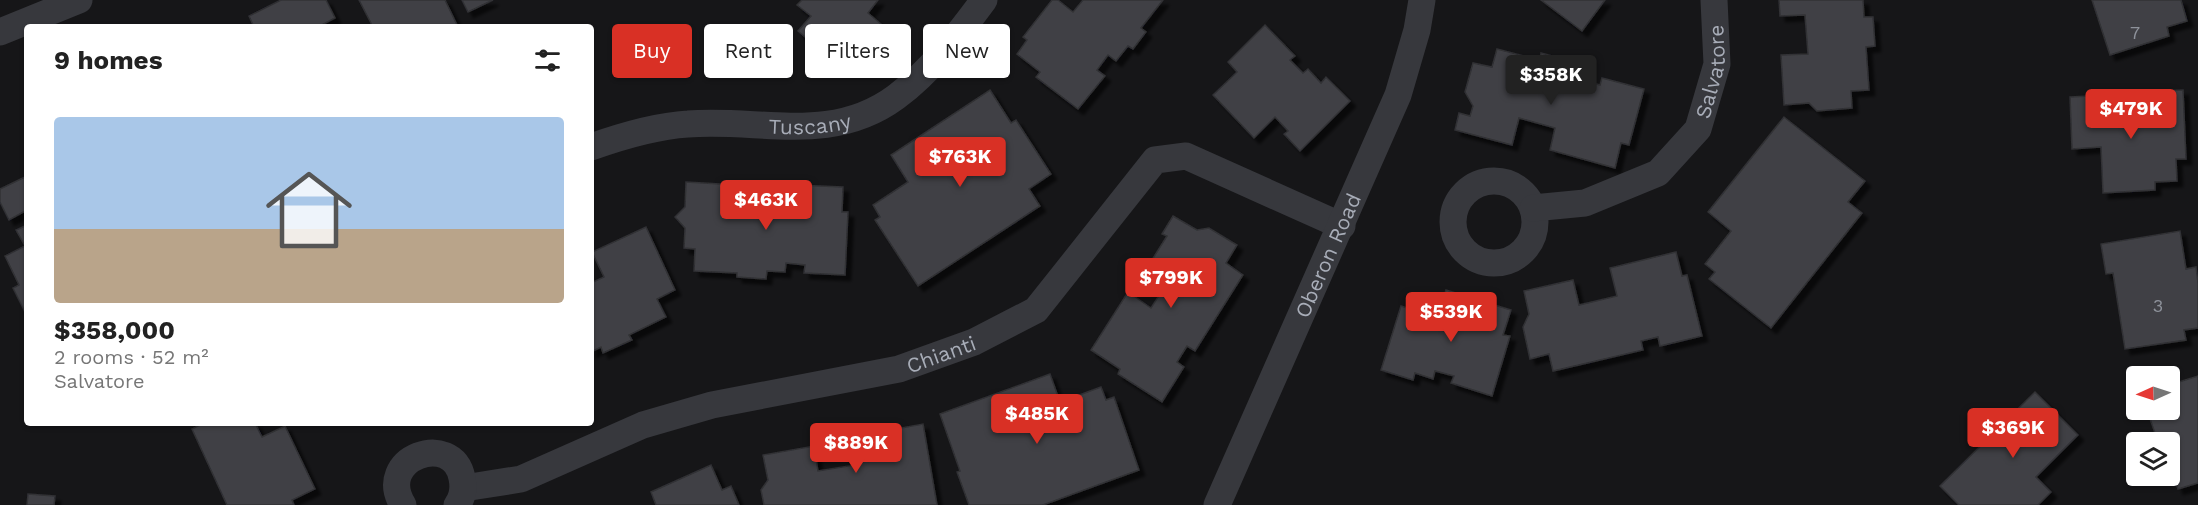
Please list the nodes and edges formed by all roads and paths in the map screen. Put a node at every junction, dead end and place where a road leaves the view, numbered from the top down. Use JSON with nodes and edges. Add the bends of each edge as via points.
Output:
{"nodes":[{"id":1,"x":79,"y":0,"type":"edge"},
{"id":2,"x":984,"y":0,"type":"edge"},
{"id":3,"x":1422,"y":0,"type":"edge"},
{"id":4,"x":1714,"y":0,"type":"edge"},
{"id":5,"x":0,"y":32,"type":"edge"},
{"id":6,"x":594,"y":146,"type":"edge"},
{"id":7,"x":1533,"y":208,"type":"dead end"},
{"id":8,"x":1342,"y":226,"type":"junction"},
{"id":9,"x":460,"y":497,"type":"edge"},
{"id":10,"x":403,"y":505,"type":"edge"},
{"id":11,"x":1217,"y":505,"type":"edge"}],
"edges":[{"from":1,"to":5,"type":"street"},
{"from":2,"to":6,"type":"street","name":"Tuscany","via":[[931,67],[894,98],[851,119],[818,127],[687,124],[649,129]]},
{"from":3,"to":8,"type":"street","name":"Oberon Road","via":[[1398,95]]},
{"from":4,"to":7,"type":"street","name":"Salvatore","via":[[1717,64],[1698,129],[1659,173],[1585,203]]},
{"from":8,"to":9,"type":"street","name":"Chianti","via":[[1185,156],[1155,160],[1036,310],[974,342],[899,369],[712,405],[643,425],[521,479]]},
{"from":8,"to":11,"type":"street","name":"Oberon Road"},
{"from":9,"to":10,"type":"street","name":"Chianti","via":[[462,475],[456,464],[432,452],[419,454],[400,471],[397,484]]}]}
